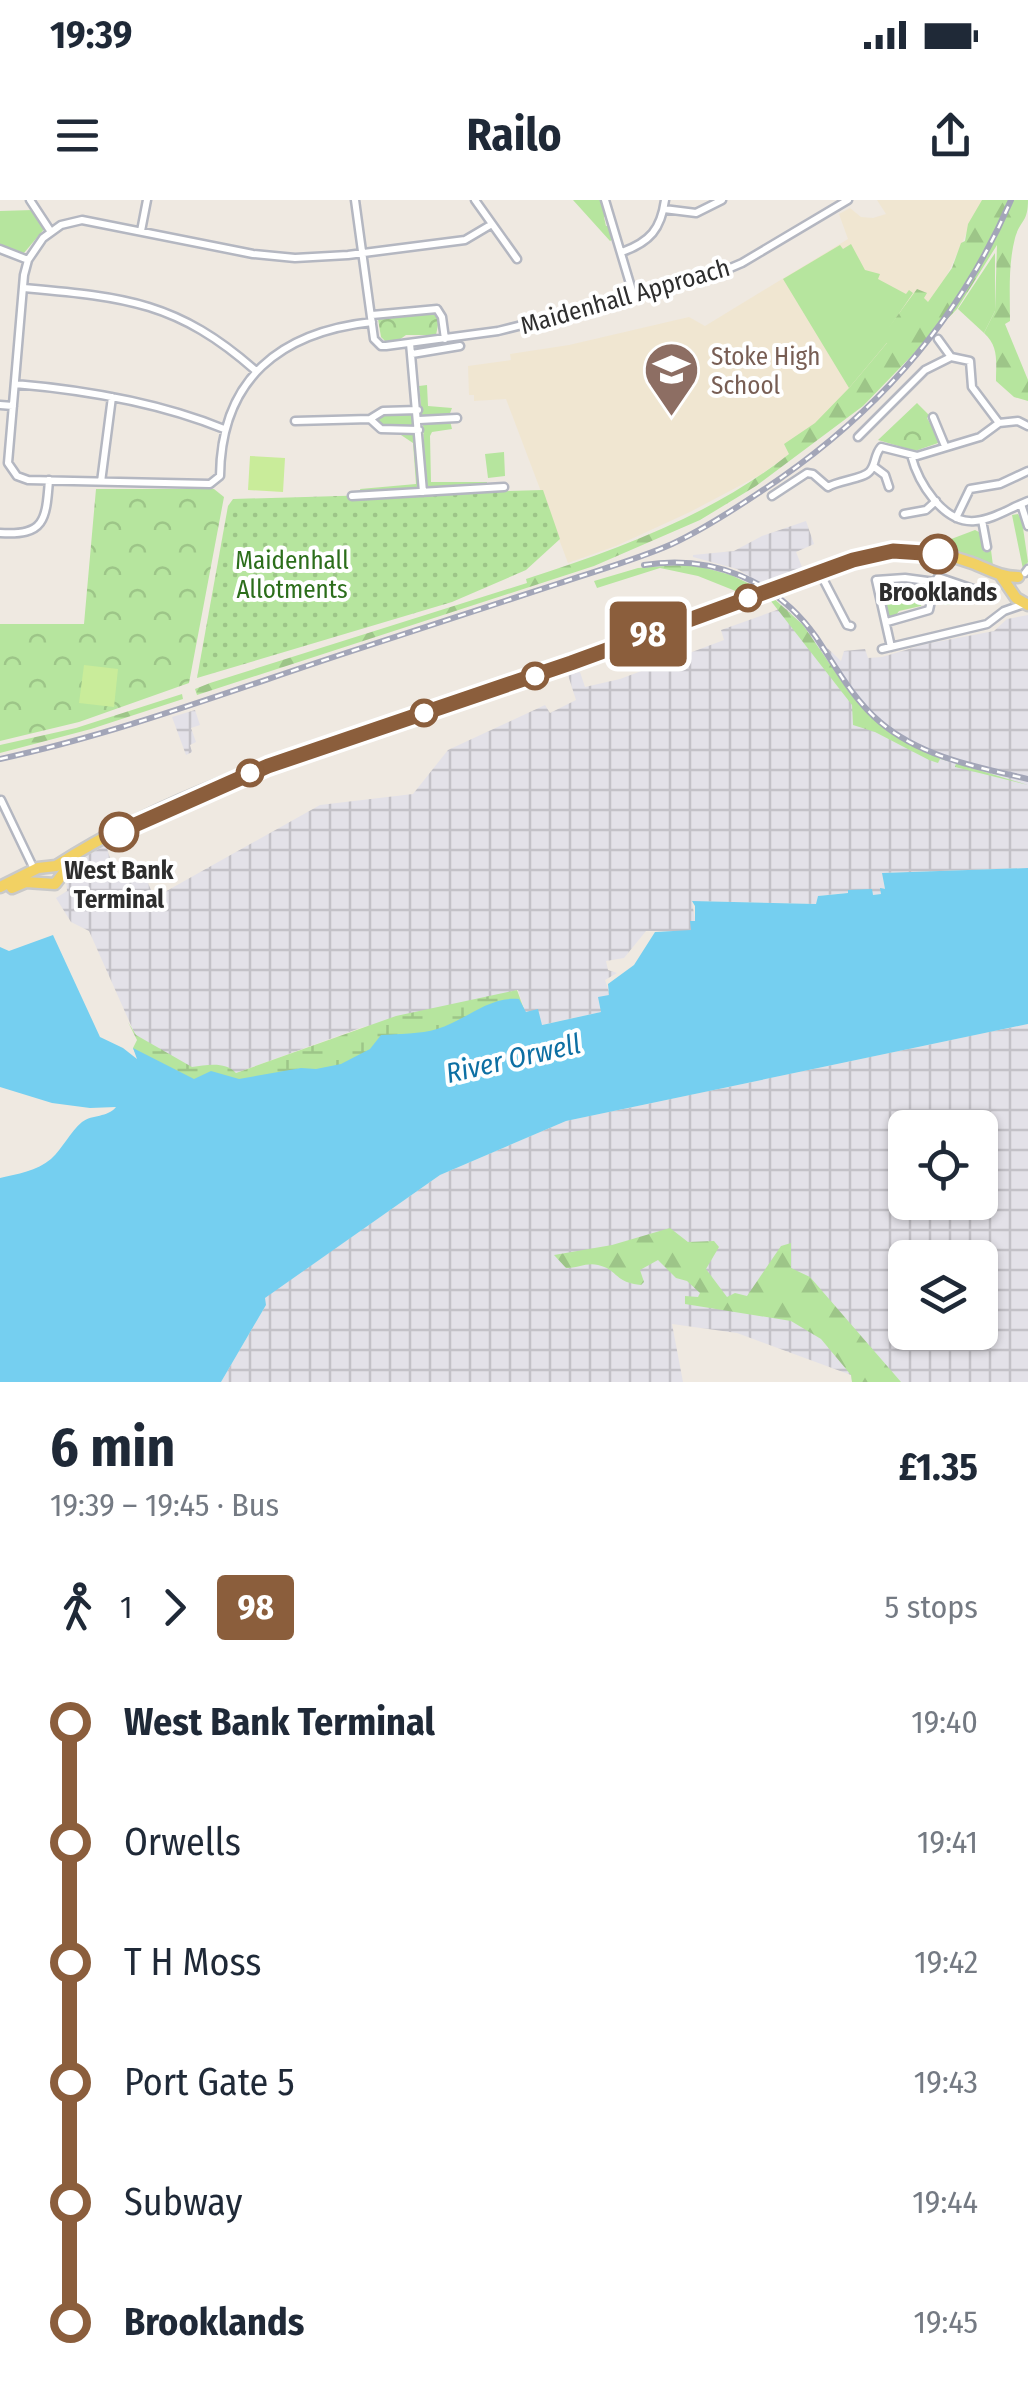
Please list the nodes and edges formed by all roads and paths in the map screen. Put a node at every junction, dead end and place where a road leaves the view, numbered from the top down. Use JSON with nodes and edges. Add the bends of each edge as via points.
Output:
{"nodes":[{"id":1,"x":30,"y":200,"type":"edge"},
{"id":2,"x":148,"y":200,"type":"edge"},
{"id":3,"x":355,"y":200,"type":"edge"},
{"id":4,"x":475,"y":200,"type":"edge"},
{"id":5,"x":605,"y":200,"type":"edge"},
{"id":6,"x":666,"y":200,"type":"edge"},
{"id":7,"x":722,"y":200,"type":"edge"},
{"id":8,"x":848,"y":200,"type":"edge"},
{"id":9,"x":664,"y":210,"type":"junction"},
{"id":10,"x":492,"y":224,"type":"junction"},
{"id":11,"x":141,"y":230,"type":"junction"},
{"id":12,"x":51,"y":232,"type":"junction"},
{"id":13,"x":0,"y":249,"type":"edge"},
{"id":14,"x":364,"y":252,"type":"junction"},
{"id":15,"x":622,"y":252,"type":"junction"},
{"id":16,"x":517,"y":259,"type":"dead end"},
{"id":17,"x":28,"y":260,"type":"junction"},
{"id":18,"x":23,"y":288,"type":"junction"},
{"id":19,"x":634,"y":297,"type":"junction"},
{"id":20,"x":372,"y":318,"type":"junction"},
{"id":21,"x":938,"y":338,"type":"dead end"},
{"id":22,"x":446,"y":339,"type":"junction"},
{"id":23,"x":410,"y":343,"type":"junction"},
{"id":24,"x":460,"y":346,"type":"dead end"},
{"id":25,"x":412,"y":354,"type":"junction"},
{"id":26,"x":952,"y":357,"type":"junction"},
{"id":27,"x":256,"y":371,"type":"junction"},
{"id":28,"x":15,"y":384,"type":"junction"},
{"id":29,"x":112,"y":396,"type":"junction"},
{"id":30,"x":0,"y":405,"type":"edge"},
{"id":31,"x":13,"y":406,"type":"junction"},
{"id":32,"x":418,"y":410,"type":"junction"},
{"id":33,"x":933,"y":417,"type":"dead end"},
{"id":34,"x":457,"y":418,"type":"dead end"},
{"id":35,"x":370,"y":419,"type":"junction"},
{"id":36,"x":418,"y":420,"type":"junction"},
{"id":37,"x":295,"y":421,"type":"dead end"},
{"id":38,"x":998,"y":423,"type":"junction"},
{"id":39,"x":1028,"y":426,"type":"edge"},
{"id":40,"x":224,"y":429,"type":"junction"},
{"id":41,"x":419,"y":430,"type":"junction"},
{"id":42,"x":858,"y":438,"type":"dead end"},
{"id":43,"x":944,"y":446,"type":"junction"},
{"id":44,"x":911,"y":456,"type":"junction"},
{"id":45,"x":4,"y":463,"type":"edge"},
{"id":46,"x":872,"y":466,"type":"junction"},
{"id":47,"x":1028,"y":471,"type":"edge"},
{"id":48,"x":49,"y":480,"type":"junction"},
{"id":49,"x":101,"y":482,"type":"junction"},
{"id":50,"x":504,"y":486,"type":"dead end"},
{"id":51,"x":889,"y":488,"type":"dead end"},
{"id":52,"x":423,"y":492,"type":"junction"},
{"id":53,"x":352,"y":496,"type":"dead end"},
{"id":54,"x":772,"y":496,"type":"dead end"},
{"id":55,"x":936,"y":501,"type":"junction"},
{"id":56,"x":1025,"y":503,"type":"edge"},
{"id":57,"x":904,"y":514,"type":"dead end"},
{"id":58,"x":956,"y":518,"type":"junction"},
{"id":59,"x":982,"y":520,"type":"junction"},
{"id":60,"x":1028,"y":526,"type":"edge"},
{"id":61,"x":0,"y":532,"type":"edge"},
{"id":62,"x":987,"y":548,"type":"dead end"},
{"id":63,"x":820,"y":572,"type":"junction"},
{"id":64,"x":1025,"y":573,"type":"edge"},
{"id":65,"x":1000,"y":576,"type":"junction"},
{"id":66,"x":936,"y":582,"type":"junction"},
{"id":67,"x":982,"y":592,"type":"dead end"},
{"id":68,"x":1019,"y":599,"type":"edge"},
{"id":69,"x":1004,"y":612,"type":"junction"},
{"id":70,"x":887,"y":622,"type":"junction"},
{"id":71,"x":851,"y":626,"type":"dead end"},
{"id":72,"x":891,"y":646,"type":"junction"},
{"id":73,"x":882,"y":649,"type":"dead end"},
{"id":74,"x":4,"y":799,"type":"edge"},
{"id":75,"x":87,"y":847,"type":"junction"},
{"id":76,"x":40,"y":869,"type":"junction"},
{"id":77,"x":60,"y":880,"type":"junction"},
{"id":78,"x":0,"y":891,"type":"edge"}],
"edges":[{"from":1,"to":12,"type":"street"},
{"from":2,"to":11,"type":"street"},
{"from":3,"to":14,"type":"street"},
{"from":4,"to":10,"type":"street"},
{"from":5,"to":15,"type":"street"},
{"from":6,"to":9,"type":"street"},
{"from":7,"to":9,"type":"street","via":[[696,213]]},
{"from":8,"to":19,"type":"street","name":"Maidenhall Approach","via":[[724,272]]},
{"from":9,"to":15,"type":"street","via":[[650,238]]},
{"from":10,"to":14,"type":"street","via":[[465,240]]},
{"from":10,"to":16,"type":"street"},
{"from":11,"to":12,"type":"street","via":[[82,220]]},
{"from":11,"to":14,"type":"street","via":[[253,254]]},
{"from":12,"to":17,"type":"street"},
{"from":13,"to":17,"type":"street"},
{"from":14,"to":20,"type":"street"},
{"from":15,"to":19,"type":"street"},
{"from":17,"to":18,"type":"street"},
{"from":18,"to":27,"type":"street","via":[[104,295],[162,310],[218,340]]},
{"from":18,"to":28,"type":"street"},
{"from":19,"to":22,"type":"street","name":"Maidenhall Approach"},
{"from":20,"to":22,"type":"street","via":[[437,309]]},
{"from":20,"to":23,"type":"street","via":[[381,346]]},
{"from":20,"to":27,"type":"street","via":[[309,335]]},
{"from":21,"to":26,"type":"street"},
{"from":22,"to":23,"type":"street","name":"Maidenhall Approach"},
{"from":23,"to":25,"type":"street"},
{"from":24,"to":25,"type":"street"},
{"from":25,"to":32,"type":"street"},
{"from":26,"to":38,"type":"street","via":[[970,362],[972,387]]},
{"from":26,"to":42,"type":"street","via":[[925,370]]},
{"from":27,"to":40,"type":"street"},
{"from":28,"to":29,"type":"street"},
{"from":28,"to":31,"type":"street"},
{"from":29,"to":40,"type":"street"},
{"from":29,"to":49,"type":"street"},
{"from":30,"to":31,"type":"street"},
{"from":31,"to":45,"type":"street"},
{"from":32,"to":35,"type":"street","via":[[383,411]]},
{"from":32,"to":36,"type":"street"},
{"from":33,"to":43,"type":"street"},
{"from":34,"to":36,"type":"street"},
{"from":35,"to":37,"type":"street"},
{"from":35,"to":41,"type":"street","via":[[381,429]]},
{"from":36,"to":41,"type":"street"},
{"from":38,"to":39,"type":"street"},
{"from":38,"to":43,"type":"street","via":[[984,435]]},
{"from":40,"to":49,"type":"street","via":[[216,481]]},
{"from":41,"to":52,"type":"street"},
{"from":43,"to":44,"type":"street"},
{"from":44,"to":46,"type":"street","via":[[881,447]]},
{"from":44,"to":55,"type":"street"},
{"from":45,"to":48,"type":"street","via":[[18,476]]},
{"from":46,"to":51,"type":"street","via":[[885,474]]},
{"from":46,"to":54,"type":"street","via":[[866,475],[828,487],[807,473]]},
{"from":47,"to":58,"type":"street","via":[[970,490]]},
{"from":48,"to":49,"type":"street"},
{"from":48,"to":61,"type":"street","via":[[43,522],[22,534]]},
{"from":50,"to":52,"type":"street"},
{"from":52,"to":53,"type":"street"},
{"from":55,"to":57,"type":"street"},
{"from":55,"to":58,"type":"street"},
{"from":56,"to":59,"type":"street"},
{"from":56,"to":60,"type":"street"},
{"from":58,"to":59,"type":"street"},
{"from":59,"to":62,"type":"street"},
{"from":63,"to":65,"type":"main road","via":[[870,554],[908,550]]},
{"from":63,"to":71,"type":"street"},
{"from":63,"to":75,"type":"main road","via":[[268,766]]},
{"from":64,"to":65,"type":"main road"},
{"from":64,"to":68,"type":"main road"},
{"from":65,"to":68,"type":"main road"},
{"from":66,"to":67,"type":"street","via":[[938,576]]},
{"from":66,"to":70,"type":"street","via":[[928,610]]},
{"from":66,"to":70,"type":"street","via":[[876,580]]},
{"from":68,"to":69,"type":"street"},
{"from":68,"to":69,"type":"street"},
{"from":69,"to":72,"type":"street","via":[[987,624]]},
{"from":70,"to":72,"type":"street"},
{"from":72,"to":73,"type":"street"},
{"from":74,"to":76,"type":"street"},
{"from":75,"to":76,"type":"main road"},
{"from":75,"to":77,"type":"main road"},
{"from":76,"to":77,"type":"main road"},
{"from":76,"to":78,"type":"main road"},
{"from":77,"to":78,"type":"main road"}]}
